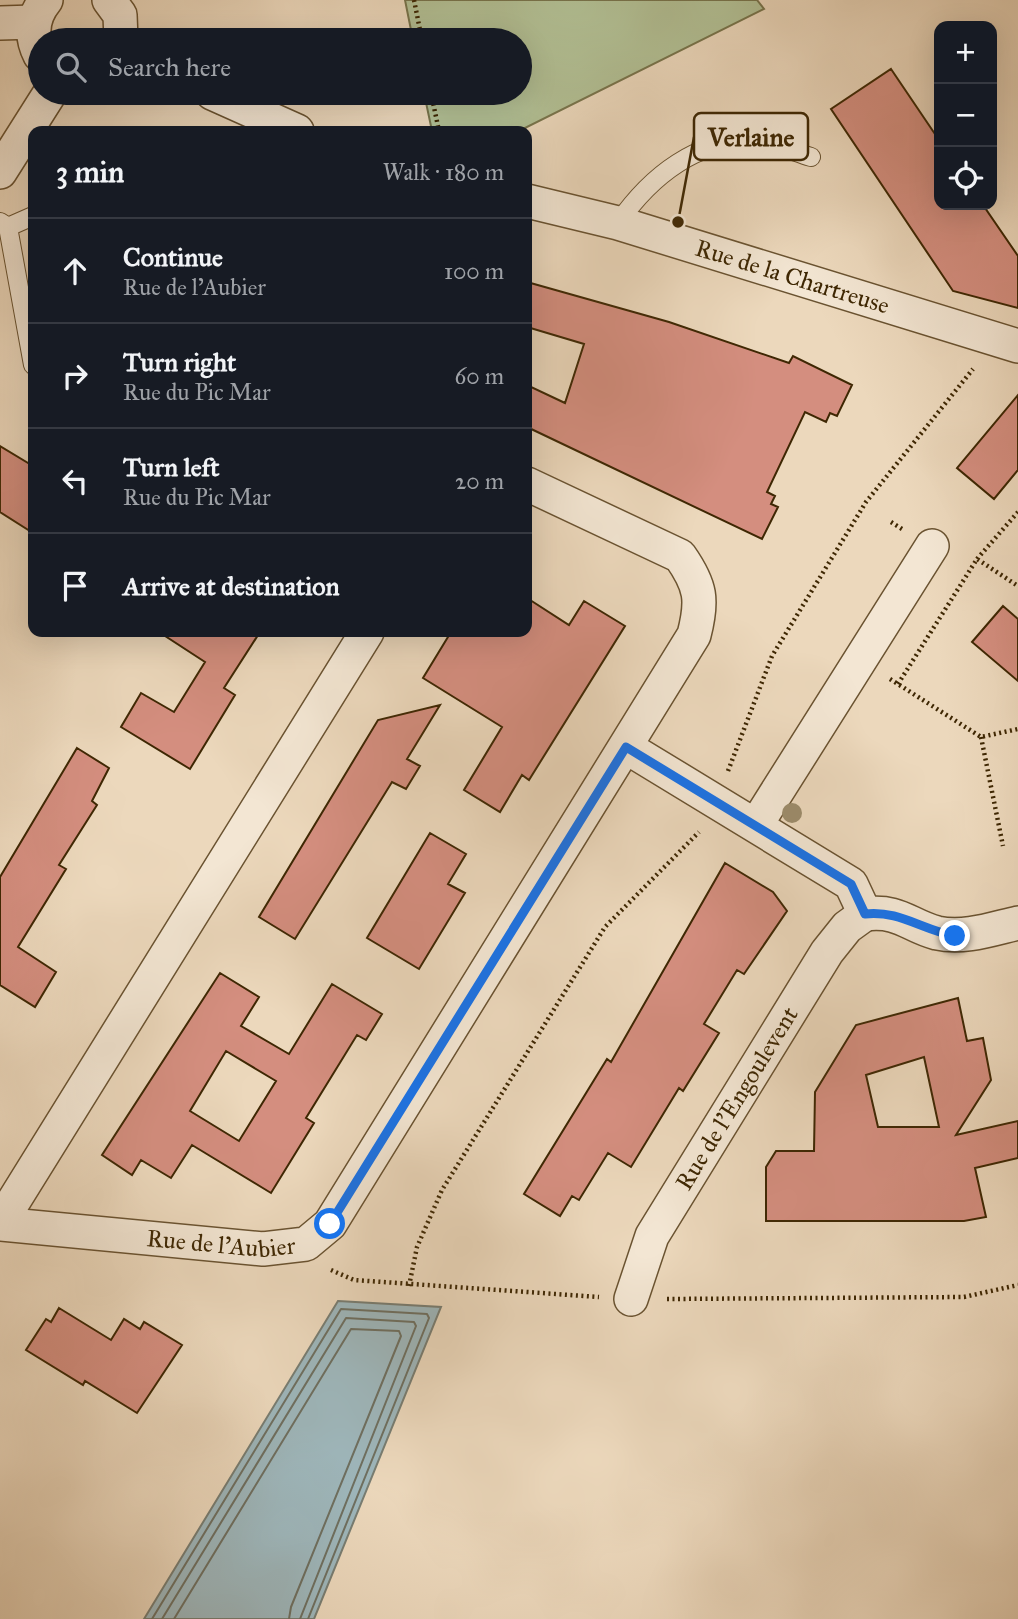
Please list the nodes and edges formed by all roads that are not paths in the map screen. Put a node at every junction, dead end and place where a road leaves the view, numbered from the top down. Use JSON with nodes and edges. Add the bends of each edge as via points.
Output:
{"nodes":[{"id":1,"x":110,"y":0,"type":"edge"},
{"id":2,"x":40,"y":11,"type":"edge"},
{"id":3,"x":0,"y":23,"type":"edge"},
{"id":4,"x":36,"y":28,"type":"edge"},
{"id":5,"x":121,"y":28,"type":"edge"},
{"id":6,"x":42,"y":105,"type":"edge"},
{"id":7,"x":239,"y":105,"type":"edge"},
{"id":8,"x":29,"y":126,"type":"edge"},
{"id":9,"x":286,"y":126,"type":"edge"},
{"id":10,"x":28,"y":128,"type":"edge"},
{"id":11,"x":811,"y":157,"type":"dead end"},
{"id":12,"x":0,"y":172,"type":"edge"},
{"id":13,"x":532,"y":202,"type":"edge"},
{"id":14,"x":28,"y":217,"type":"edge"},
{"id":15,"x":618,"y":223,"type":"junction"},
{"id":16,"x":4,"y":224,"type":"edge"},
{"id":17,"x":28,"y":341,"type":"edge"},
{"id":18,"x":1018,"y":346,"type":"edge"},
{"id":19,"x":532,"y":486,"type":"edge"},
{"id":20,"x":932,"y":546,"type":"dead end"},
{"id":21,"x":364,"y":637,"type":"edge"},
{"id":22,"x":626,"y":747,"type":"junction"},
{"id":23,"x":756,"y":825,"type":"junction"},
{"id":24,"x":865,"y":914,"type":"junction"},
{"id":25,"x":1018,"y":923,"type":"edge"},
{"id":26,"x":0,"y":1224,"type":"edge"},
{"id":27,"x":631,"y":1299,"type":"dead end"}],
"edges":[{"from":1,"to":5,"type":"street","via":[[120,15]]},
{"from":2,"to":3,"type":"street"},
{"from":2,"to":4,"type":"street"},
{"from":6,"to":8,"type":"street"},
{"from":7,"to":9,"type":"street"},
{"from":10,"to":12,"type":"street"},
{"from":11,"to":15,"type":"lane","via":[[760,142],[701,150],[660,174]]},
{"from":13,"to":15,"type":"street","name":"Rue de la Chartreuse"},
{"from":14,"to":16,"type":"lane"},
{"from":15,"to":18,"type":"street","name":"Rue de la Chartreuse"},
{"from":16,"to":17,"type":"lane"},
{"from":19,"to":22,"type":"street","name":"Rue de l'Aubier","via":[[680,556],[695,578],[701,608],[694,635]]},
{"from":20,"to":23,"type":"street"},
{"from":21,"to":26,"type":"street","name":"Rue de l'Aubier"},
{"from":22,"to":23,"type":"street"},
{"from":22,"to":26,"type":"street","name":"Rue de l'Aubier","via":[[330,1224],[306,1244],[263,1249]]},
{"from":23,"to":24,"type":"street","via":[[851,884]]},
{"from":24,"to":25,"type":"street","via":[[884,912],[955,936]]},
{"from":24,"to":27,"type":"street","name":"Rue de l'Engoulevent","via":[[846,927],[827,953],[652,1236]]}]}
